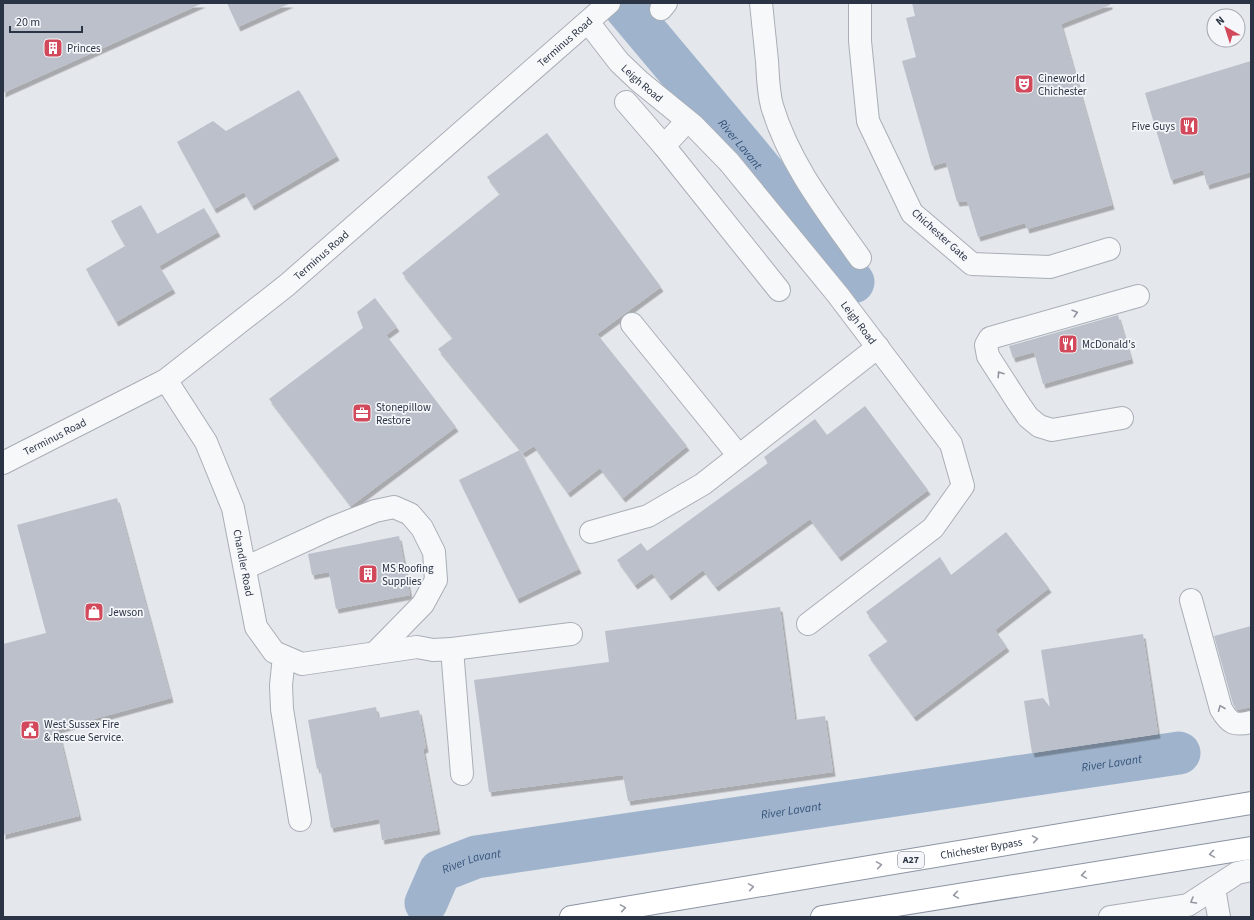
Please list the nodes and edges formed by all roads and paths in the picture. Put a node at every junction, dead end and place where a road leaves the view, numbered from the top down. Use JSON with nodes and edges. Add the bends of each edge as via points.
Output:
{"nodes":[{"id":1,"x":608,"y":3,"type":"edge"},
{"id":2,"x":760,"y":3,"type":"edge"},
{"id":3,"x":860,"y":3,"type":"edge"},
{"id":4,"x":588,"y":22,"type":"junction"},
{"id":5,"x":626,"y":102,"type":"dead end"},
{"id":6,"x":687,"y":121,"type":"junction"},
{"id":7,"x":664,"y":146,"type":"junction"},
{"id":8,"x":1109,"y":249,"type":"dead end"},
{"id":9,"x":860,"y":258,"type":"dead end"},
{"id":10,"x":779,"y":290,"type":"dead end"},
{"id":11,"x":1138,"y":296,"type":"dead end"},
{"id":12,"x":632,"y":324,"type":"dead end"},
{"id":13,"x":878,"y":347,"type":"junction"},
{"id":14,"x":166,"y":380,"type":"junction"},
{"id":15,"x":1122,"y":418,"type":"dead end"},
{"id":16,"x":739,"y":456,"type":"junction"},
{"id":17,"x":3,"y":463,"type":"edge"},
{"id":18,"x":591,"y":532,"type":"dead end"},
{"id":19,"x":245,"y":568,"type":"junction"},
{"id":20,"x":1191,"y":600,"type":"dead end"},
{"id":21,"x":808,"y":624,"type":"dead end"},
{"id":22,"x":571,"y":634,"type":"dead end"},
{"id":23,"x":452,"y":649,"type":"junction"},
{"id":24,"x":375,"y":653,"type":"junction"},
{"id":25,"x":284,"y":657,"type":"junction"},
{"id":26,"x":1251,"y":722,"type":"edge"},
{"id":27,"x":462,"y":774,"type":"dead end"},
{"id":28,"x":1251,"y":803,"type":"edge"},
{"id":29,"x":300,"y":820,"type":"dead end"},
{"id":30,"x":1251,"y":848,"type":"edge"},
{"id":31,"x":1251,"y":870,"type":"edge"},
{"id":32,"x":1214,"y":888,"type":"junction"},
{"id":33,"x":1162,"y":913,"type":"edge"},
{"id":34,"x":570,"y":917,"type":"edge"},
{"id":35,"x":822,"y":917,"type":"edge"},
{"id":36,"x":1111,"y":917,"type":"edge"},
{"id":37,"x":1218,"y":917,"type":"edge"}],
"edges":[{"from":1,"to":4,"type":"street","name":"Terminus Road"},
{"from":2,"to":9,"type":"street","via":[[772,106],[799,168],[818,200]]},
{"from":3,"to":8,"type":"street","name":"Chichester Gate","via":[[860,41],[868,121],[912,213],[972,264],[1050,267]]},
{"from":4,"to":6,"type":"street","name":"Leigh Road","via":[[619,62]]},
{"from":4,"to":14,"type":"street","name":"Terminus Road","via":[[288,285]]},
{"from":5,"to":7,"type":"street"},
{"from":6,"to":7,"type":"street"},
{"from":6,"to":13,"type":"street","name":"Leigh Road","via":[[729,162]]},
{"from":7,"to":10,"type":"street"},
{"from":15,"to":11,"type":"street","one_way":true,"via":[[1052,430],[1038,426],[1028,417],[988,356],[986,345],[990,338]]},
{"from":12,"to":16,"type":"street"},
{"from":13,"to":16,"type":"street"},
{"from":13,"to":21,"type":"street","name":"Leigh Road","via":[[951,444],[963,486],[933,528]]},
{"from":14,"to":17,"type":"street","name":"Terminus Road"},
{"from":14,"to":19,"type":"street","name":"Chandler Road","via":[[206,442],[233,508]]},
{"from":16,"to":18,"type":"street","via":[[703,484],[648,516]]},
{"from":19,"to":24,"type":"street","via":[[332,528],[375,512],[394,508],[410,514],[422,528],[434,552],[436,580],[423,604]]},
{"from":19,"to":25,"type":"street","name":"Chandler Road","via":[[256,627],[274,652]]},
{"from":26,"to":20,"type":"street","one_way":true,"via":[[1238,725],[1227,720],[1220,709]]},
{"from":22,"to":23,"type":"street","name":"Chandler Road"},
{"from":23,"to":24,"type":"street","name":"Chandler Road","via":[[433,650],[417,647]]},
{"from":23,"to":27,"type":"street"},
{"from":24,"to":25,"type":"street","name":"Chandler Road","via":[[302,664]]},
{"from":25,"to":29,"type":"street","via":[[282,709]]},
{"from":34,"to":28,"type":"highway","name":"Chichester Bypass","number":"A27","one_way":true},
{"from":30,"to":35,"type":"highway","one_way":true},
{"from":31,"to":32,"type":"street","via":[[1237,873]]},
{"from":32,"to":33,"type":"street","one_way":true,"via":[[1188,905]]},
{"from":32,"to":37,"type":"street"},
{"from":33,"to":36,"type":"street"}]}
